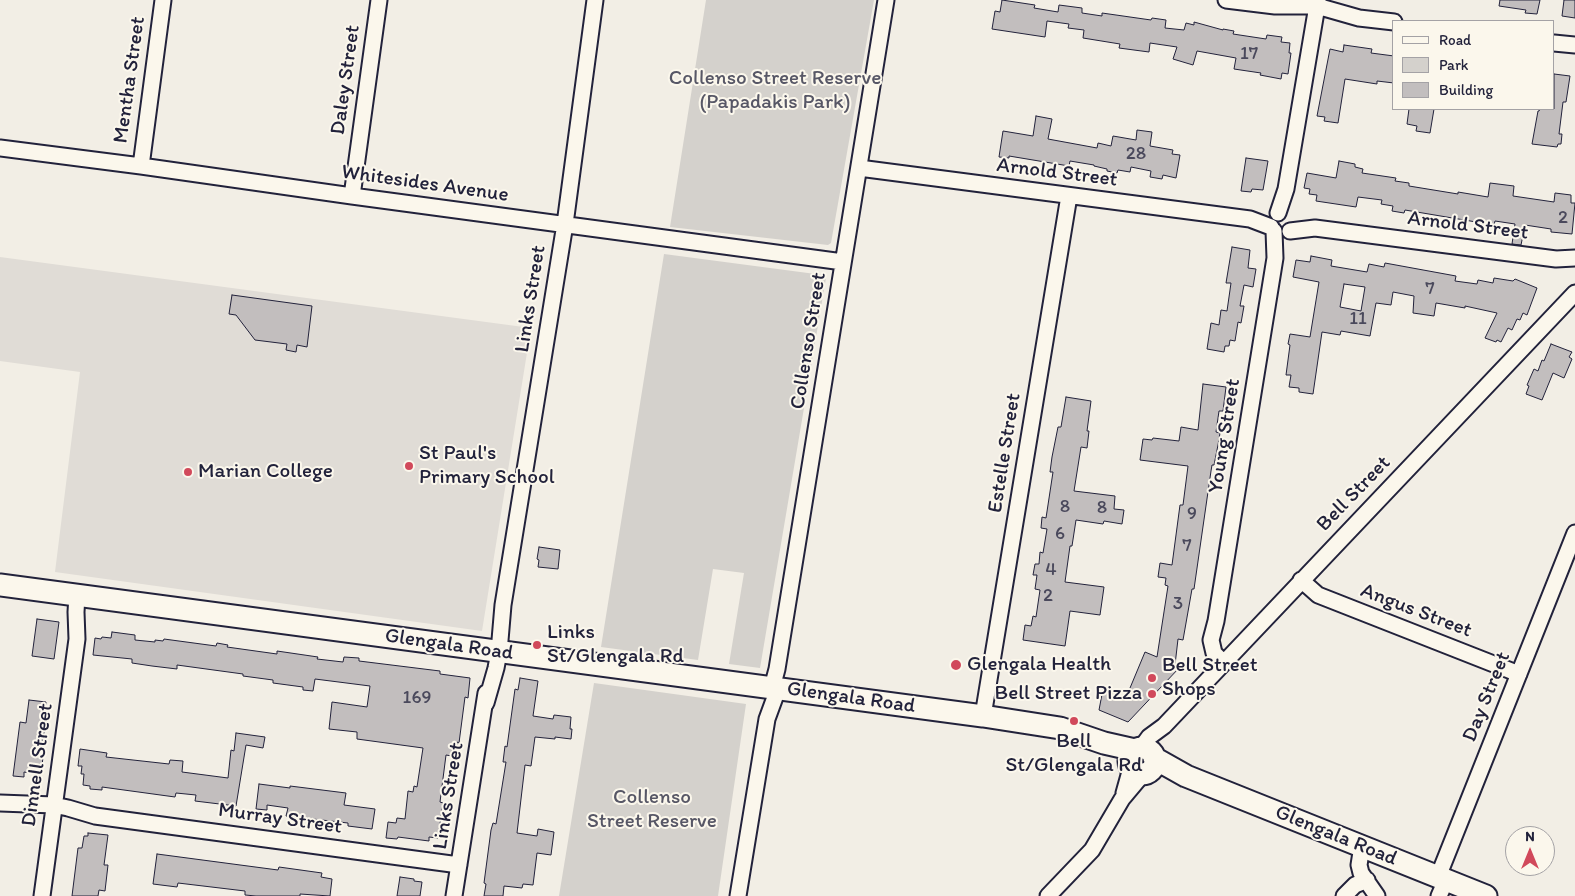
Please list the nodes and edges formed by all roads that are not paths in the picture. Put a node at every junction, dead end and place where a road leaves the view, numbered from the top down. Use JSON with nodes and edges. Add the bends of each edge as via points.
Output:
{"nodes":[{"id":1,"x":162,"y":0,"type":"edge"},
{"id":2,"x":379,"y":0,"type":"edge"},
{"id":3,"x":595,"y":0,"type":"edge"},
{"id":4,"x":886,"y":0,"type":"edge"},
{"id":5,"x":1226,"y":0,"type":"edge"},
{"id":6,"x":1317,"y":8,"type":"edge"},
{"id":7,"x":1392,"y":22,"type":"edge"},
{"id":8,"x":1555,"y":43,"type":"edge"},
{"id":9,"x":1575,"y":45,"type":"edge"},
{"id":10,"x":0,"y":148,"type":"edge"},
{"id":11,"x":140,"y":166,"type":"junction"},
{"id":12,"x":859,"y":168,"type":"junction"},
{"id":13,"x":352,"y":196,"type":"junction"},
{"id":14,"x":1068,"y":196,"type":"junction"},
{"id":15,"x":565,"y":224,"type":"junction"},
{"id":16,"x":1282,"y":224,"type":"junction"},
{"id":17,"x":1575,"y":258,"type":"edge"},
{"id":18,"x":1556,"y":259,"type":"junction"},
{"id":19,"x":844,"y":262,"type":"junction"},
{"id":20,"x":1575,"y":267,"type":"edge"},
{"id":21,"x":1575,"y":293,"type":"edge"},
{"id":22,"x":1575,"y":533,"type":"edge"},
{"id":23,"x":1301,"y":580,"type":"junction"},
{"id":24,"x":0,"y":585,"type":"edge"},
{"id":25,"x":82,"y":596,"type":"junction"},
{"id":26,"x":494,"y":651,"type":"junction"},
{"id":27,"x":1229,"y":657,"type":"junction"},
{"id":28,"x":1519,"y":674,"type":"junction"},
{"id":29,"x":772,"y":688,"type":"junction"},
{"id":30,"x":983,"y":716,"type":"junction"},
{"id":31,"x":1142,"y":760,"type":"junction"},
{"id":32,"x":6,"y":804,"type":"edge"},
{"id":33,"x":53,"y":811,"type":"junction"},
{"id":34,"x":1370,"y":850,"type":"junction"},
{"id":35,"x":460,"y":865,"type":"junction"},
{"id":36,"x":1367,"y":880,"type":"junction"},
{"id":37,"x":1441,"y":884,"type":"edge"},
{"id":38,"x":42,"y":896,"type":"edge"},
{"id":39,"x":454,"y":896,"type":"edge"},
{"id":40,"x":738,"y":896,"type":"edge"},
{"id":41,"x":1048,"y":896,"type":"edge"},
{"id":42,"x":1344,"y":896,"type":"edge"},
{"id":43,"x":1377,"y":896,"type":"edge"},
{"id":44,"x":1486,"y":896,"type":"edge"}],
"edges":[{"from":1,"to":11,"type":"street","name":"Mentha Street"},
{"from":2,"to":13,"type":"street","name":"Daley Street"},
{"from":3,"to":15,"type":"street","name":"Links Street"},
{"from":4,"to":12,"type":"street","name":"Collenso Street"},
{"from":5,"to":6,"type":"street"},
{"from":6,"to":7,"type":"street"},
{"from":6,"to":16,"type":"street","name":"Young Street"},
{"from":8,"to":9,"type":"street"},
{"from":10,"to":11,"type":"street","name":"Whitesides Avenue"},
{"from":11,"to":13,"type":"street","name":"Whitesides Avenue"},
{"from":12,"to":14,"type":"street","name":"Arnold Street"},
{"from":12,"to":19,"type":"street","name":"Collenso Street"},
{"from":13,"to":15,"type":"street","name":"Whitesides Avenue"},
{"from":14,"to":16,"type":"street","name":"Arnold Street"},
{"from":14,"to":30,"type":"street","name":"Estelle Street"},
{"from":15,"to":19,"type":"street","name":"Whitesides Avenue"},
{"from":15,"to":26,"type":"street","name":"Links Street"},
{"from":16,"to":18,"type":"street","name":"Arnold Street"},
{"from":16,"to":27,"type":"street","name":"Young Street","via":[[1216,621],[1220,641]]},
{"from":17,"to":18,"type":"street","name":"Arnold Street"},
{"from":18,"to":20,"type":"street","name":"Arnold Street"},
{"from":19,"to":29,"type":"street","name":"Collenso Street"},
{"from":21,"to":23,"type":"street","name":"Bell Street"},
{"from":22,"to":28,"type":"street","name":"Day Street"},
{"from":23,"to":27,"type":"street","name":"Bell Street"},
{"from":23,"to":28,"type":"street","name":"Angus Street","via":[[1318,595]]},
{"from":24,"to":25,"type":"street","name":"Glengala Road"},
{"from":25,"to":26,"type":"street","name":"Glengala Road"},
{"from":25,"to":33,"type":"street","name":"Dinnell Street","via":[[76,612],[77,639]]},
{"from":26,"to":29,"type":"street","name":"Glengala Road"},
{"from":26,"to":35,"type":"street","name":"Links Street"},
{"from":27,"to":31,"type":"street","name":"Bell Street","via":[[1164,726],[1149,737]]},
{"from":28,"to":37,"type":"street","name":"Day Street"},
{"from":29,"to":30,"type":"street","name":"Glengala Road"},
{"from":29,"to":40,"type":"street","name":"Collenso Street"},
{"from":30,"to":31,"type":"street","name":"Glengala Road","via":[[1060,728]]},
{"from":31,"to":34,"type":"street","name":"Glengala Road"},
{"from":31,"to":41,"type":"street","name":"Bell Street","via":[[1092,850]]},
{"from":32,"to":33,"type":"street","name":"Murray Street"},
{"from":33,"to":35,"type":"street","name":"Murray Street","via":[[67,818],[94,816]]},
{"from":33,"to":38,"type":"street","name":"Dinnell Street"},
{"from":34,"to":36,"type":"street","via":[[1360,865]]},
{"from":34,"to":37,"type":"street","name":"Glengala Road"},
{"from":35,"to":39,"type":"street","name":"Links Street"},
{"from":36,"to":42,"type":"street"},
{"from":36,"to":43,"type":"street"},
{"from":37,"to":44,"type":"street","name":"Glengala Road"}]}
